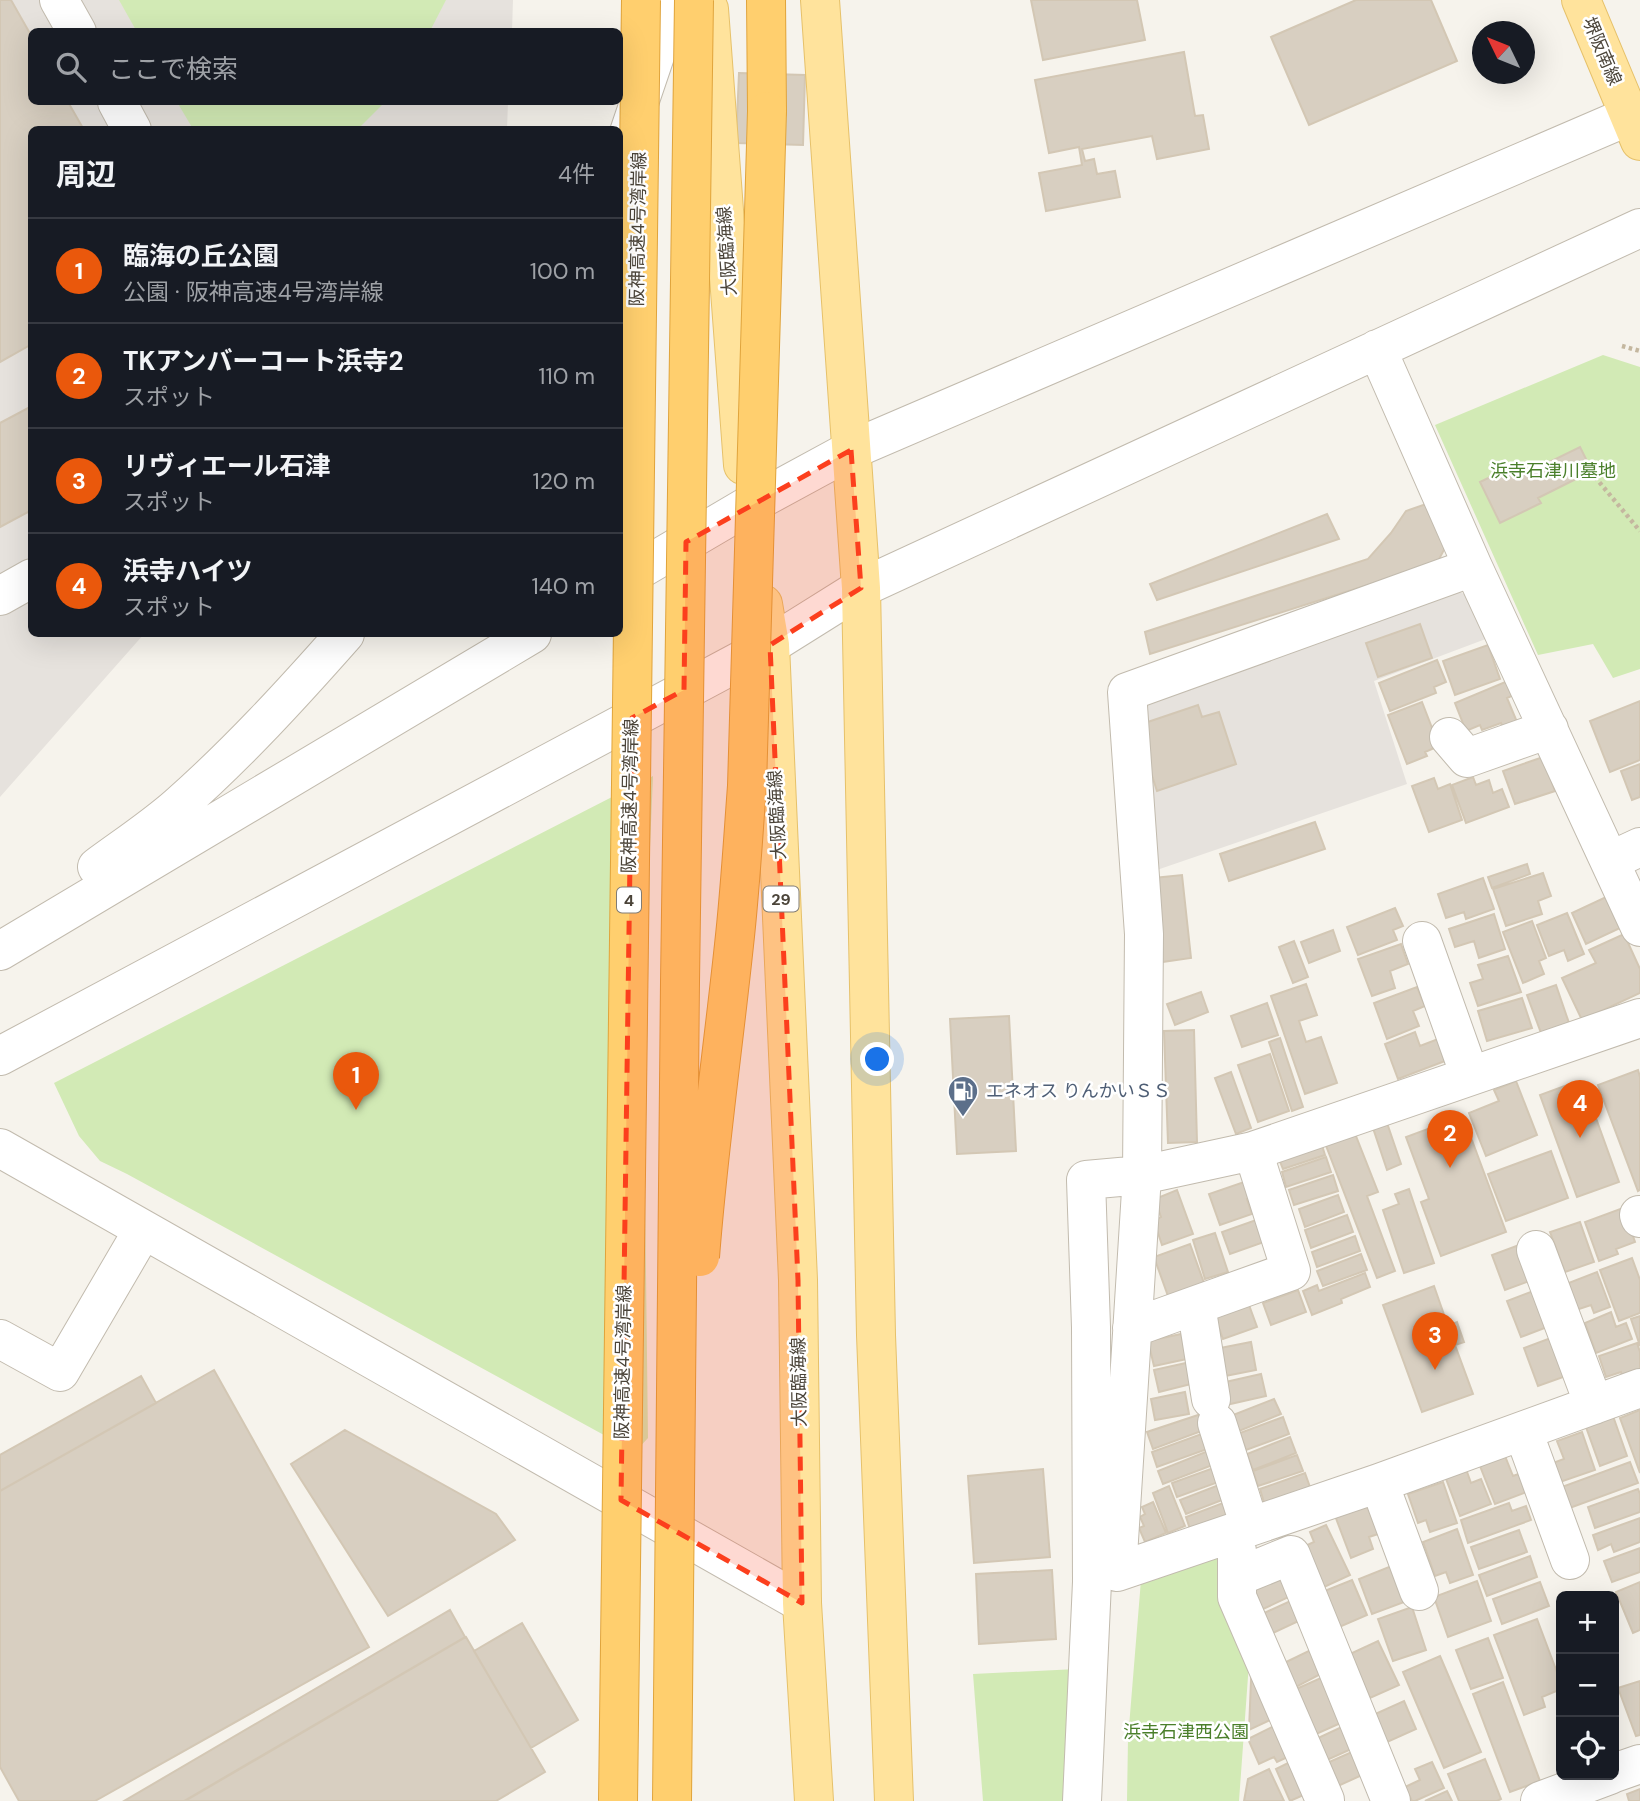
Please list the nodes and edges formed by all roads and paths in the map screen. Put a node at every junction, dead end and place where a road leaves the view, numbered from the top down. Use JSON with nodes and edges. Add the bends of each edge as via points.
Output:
{"nodes":[{"id":1,"x":59,"y":0,"type":"edge"},
{"id":2,"x":641,"y":0,"type":"edge"},
{"id":3,"x":674,"y":0,"type":"edge"},
{"id":4,"x":694,"y":0,"type":"edge"},
{"id":5,"x":708,"y":0,"type":"edge"},
{"id":6,"x":766,"y":0,"type":"edge"},
{"id":7,"x":820,"y":0,"type":"edge"},
{"id":8,"x":1581,"y":0,"type":"edge"},
{"id":9,"x":75,"y":28,"type":"edge"},
{"id":10,"x":119,"y":105,"type":"edge"},
{"id":11,"x":1636,"y":125,"type":"edge"},
{"id":12,"x":130,"y":126,"type":"edge"},
{"id":13,"x":623,"y":150,"type":"edge"},
{"id":14,"x":1640,"y":228,"type":"edge"},
{"id":15,"x":1622,"y":346,"type":"dead end"},
{"id":16,"x":1377,"y":349,"type":"junction"},
{"id":17,"x":1640,"y":351,"type":"edge"},
{"id":18,"x":851,"y":450,"type":"junction"},
{"id":19,"x":1595,"y":477,"type":"dead end"},
{"id":20,"x":746,"y":507,"type":"junction"},
{"id":21,"x":1640,"y":531,"type":"edge"},
{"id":22,"x":1473,"y":567,"type":"junction"},
{"id":23,"x":623,"y":579,"type":"edge"},
{"id":24,"x":28,"y":580,"type":"edge"},
{"id":25,"x":860,"y":587,"type":"junction"},
{"id":26,"x":0,"y":596,"type":"edge"},
{"id":27,"x":342,"y":637,"type":"edge"},
{"id":28,"x":527,"y":637,"type":"edge"},
{"id":29,"x":770,"y":645,"type":"junction"},
{"id":30,"x":1549,"y":729,"type":"junction"},
{"id":31,"x":1449,"y":737,"type":"dead end"},
{"id":32,"x":1625,"y":854,"type":"edge"},
{"id":33,"x":1640,"y":927,"type":"edge"},
{"id":34,"x":0,"y":940,"type":"edge"},
{"id":35,"x":1422,"y":941,"type":"dead end"},
{"id":36,"x":0,"y":951,"type":"edge"},
{"id":37,"x":1640,"y":1018,"type":"edge"},
{"id":38,"x":0,"y":1056,"type":"edge"},
{"id":39,"x":1470,"y":1076,"type":"junction"},
{"id":40,"x":0,"y":1148,"type":"edge"},
{"id":41,"x":1253,"y":1151,"type":"junction"},
{"id":42,"x":1142,"y":1175,"type":"junction"},
{"id":43,"x":144,"y":1230,"type":"junction"},
{"id":44,"x":1536,"y":1250,"type":"dead end"},
{"id":45,"x":1196,"y":1305,"type":"junction"},
{"id":46,"x":1132,"y":1328,"type":"junction"},
{"id":47,"x":0,"y":1339,"type":"edge"},
{"id":48,"x":1640,"y":1388,"type":"edge"},
{"id":49,"x":1594,"y":1405,"type":"junction"},
{"id":50,"x":1523,"y":1431,"type":"junction"},
{"id":51,"x":1379,"y":1483,"type":"junction"},
{"id":52,"x":1243,"y":1529,"type":"junction"},
{"id":53,"x":1570,"y":1560,"type":"dead end"},
{"id":54,"x":1237,"y":1577,"type":"junction"},
{"id":55,"x":1419,"y":1591,"type":"dead end"},
{"id":56,"x":802,"y":1602,"type":"junction"},
{"id":57,"x":1640,"y":1764,"type":"edge"},
{"id":58,"x":1619,"y":1772,"type":"edge"},
{"id":59,"x":1597,"y":1780,"type":"edge"},
{"id":60,"x":1386,"y":1789,"type":"edge"},
{"id":61,"x":1549,"y":1799,"type":"edge"},
{"id":62,"x":1324,"y":1800,"type":"edge"},
{"id":63,"x":618,"y":1801,"type":"edge"},
{"id":64,"x":672,"y":1801,"type":"edge"},
{"id":65,"x":681,"y":1801,"type":"edge"},
{"id":66,"x":814,"y":1801,"type":"edge"},
{"id":67,"x":894,"y":1801,"type":"edge"},
{"id":68,"x":1082,"y":1801,"type":"edge"}],
"edges":[{"from":1,"to":9,"type":"street"},
{"from":2,"to":63,"type":"highway","name":"阪神高速4号湾岸線","number":"4","bridge":true},
{"from":3,"to":13,"type":"street"},
{"from":4,"to":64,"type":"highway","bridge":true},
{"from":5,"to":20,"type":"main road","name":"大阪臨海線","number":"29"},
{"from":6,"to":65,"type":"highway","bridge":true,"via":[[767,111],[747,786],[689,1405]]},
{"from":7,"to":18,"type":"main road"},
{"from":8,"to":11,"type":"main road","name":"堺阪南線"},
{"from":10,"to":12,"type":"street"},
{"from":11,"to":18,"type":"street"},
{"from":14,"to":16,"type":"street"},
{"from":15,"to":17,"type":"path"},
{"from":16,"to":22,"type":"street"},
{"from":16,"to":25,"type":"street"},
{"from":18,"to":20,"type":"street"},
{"from":18,"to":25,"type":"main road"},
{"from":19,"to":21,"type":"path"},
{"from":20,"to":23,"type":"street"},
{"from":20,"to":29,"type":"main road","name":"大阪臨海線","number":"29"},
{"from":22,"to":30,"type":"street"},
{"from":22,"to":42,"type":"street","via":[[1127,692],[1144,934]]},
{"from":24,"to":26,"type":"street"},
{"from":25,"to":29,"type":"street"},
{"from":25,"to":67,"type":"main road","via":[[876,1335]]},
{"from":27,"to":34,"type":"street","via":[[234,753],[176,807]]},
{"from":28,"to":36,"type":"street"},
{"from":29,"to":38,"type":"street"},
{"from":29,"to":56,"type":"main road","name":"大阪臨海線","number":"29","via":[[798,1280]]},
{"from":30,"to":31,"type":"street","via":[[1467,758]]},
{"from":30,"to":32,"type":"street"},
{"from":32,"to":33,"type":"street"},
{"from":35,"to":39,"type":"street"},
{"from":37,"to":39,"type":"street"},
{"from":39,"to":41,"type":"street"},
{"from":40,"to":43,"type":"street"},
{"from":41,"to":42,"type":"street"},
{"from":41,"to":45,"type":"street","via":[[1291,1271]]},
{"from":42,"to":46,"type":"street"},
{"from":42,"to":68,"type":"street","via":[[1086,1180],[1092,1582]]},
{"from":43,"to":47,"type":"street","via":[[60,1372]]},
{"from":43,"to":56,"type":"street"},
{"from":44,"to":49,"type":"street"},
{"from":45,"to":46,"type":"street"},
{"from":45,"to":52,"type":"street","via":[[1214,1411]]},
{"from":46,"to":52,"type":"street","via":[[1117,1572]]},
{"from":48,"to":49,"type":"street"},
{"from":49,"to":50,"type":"street"},
{"from":50,"to":51,"type":"street"},
{"from":50,"to":53,"type":"street"},
{"from":51,"to":52,"type":"street"},
{"from":51,"to":55,"type":"street"},
{"from":52,"to":54,"type":"street"},
{"from":54,"to":60,"type":"street","via":[[1292,1555]]},
{"from":54,"to":62,"type":"street","via":[[1237,1597]]},
{"from":56,"to":66,"type":"main road","name":"大阪臨海線","number":"29"},
{"from":57,"to":58,"type":"street"},
{"from":59,"to":61,"type":"street"},
{"from":60,"to":62,"type":"street"}]}
